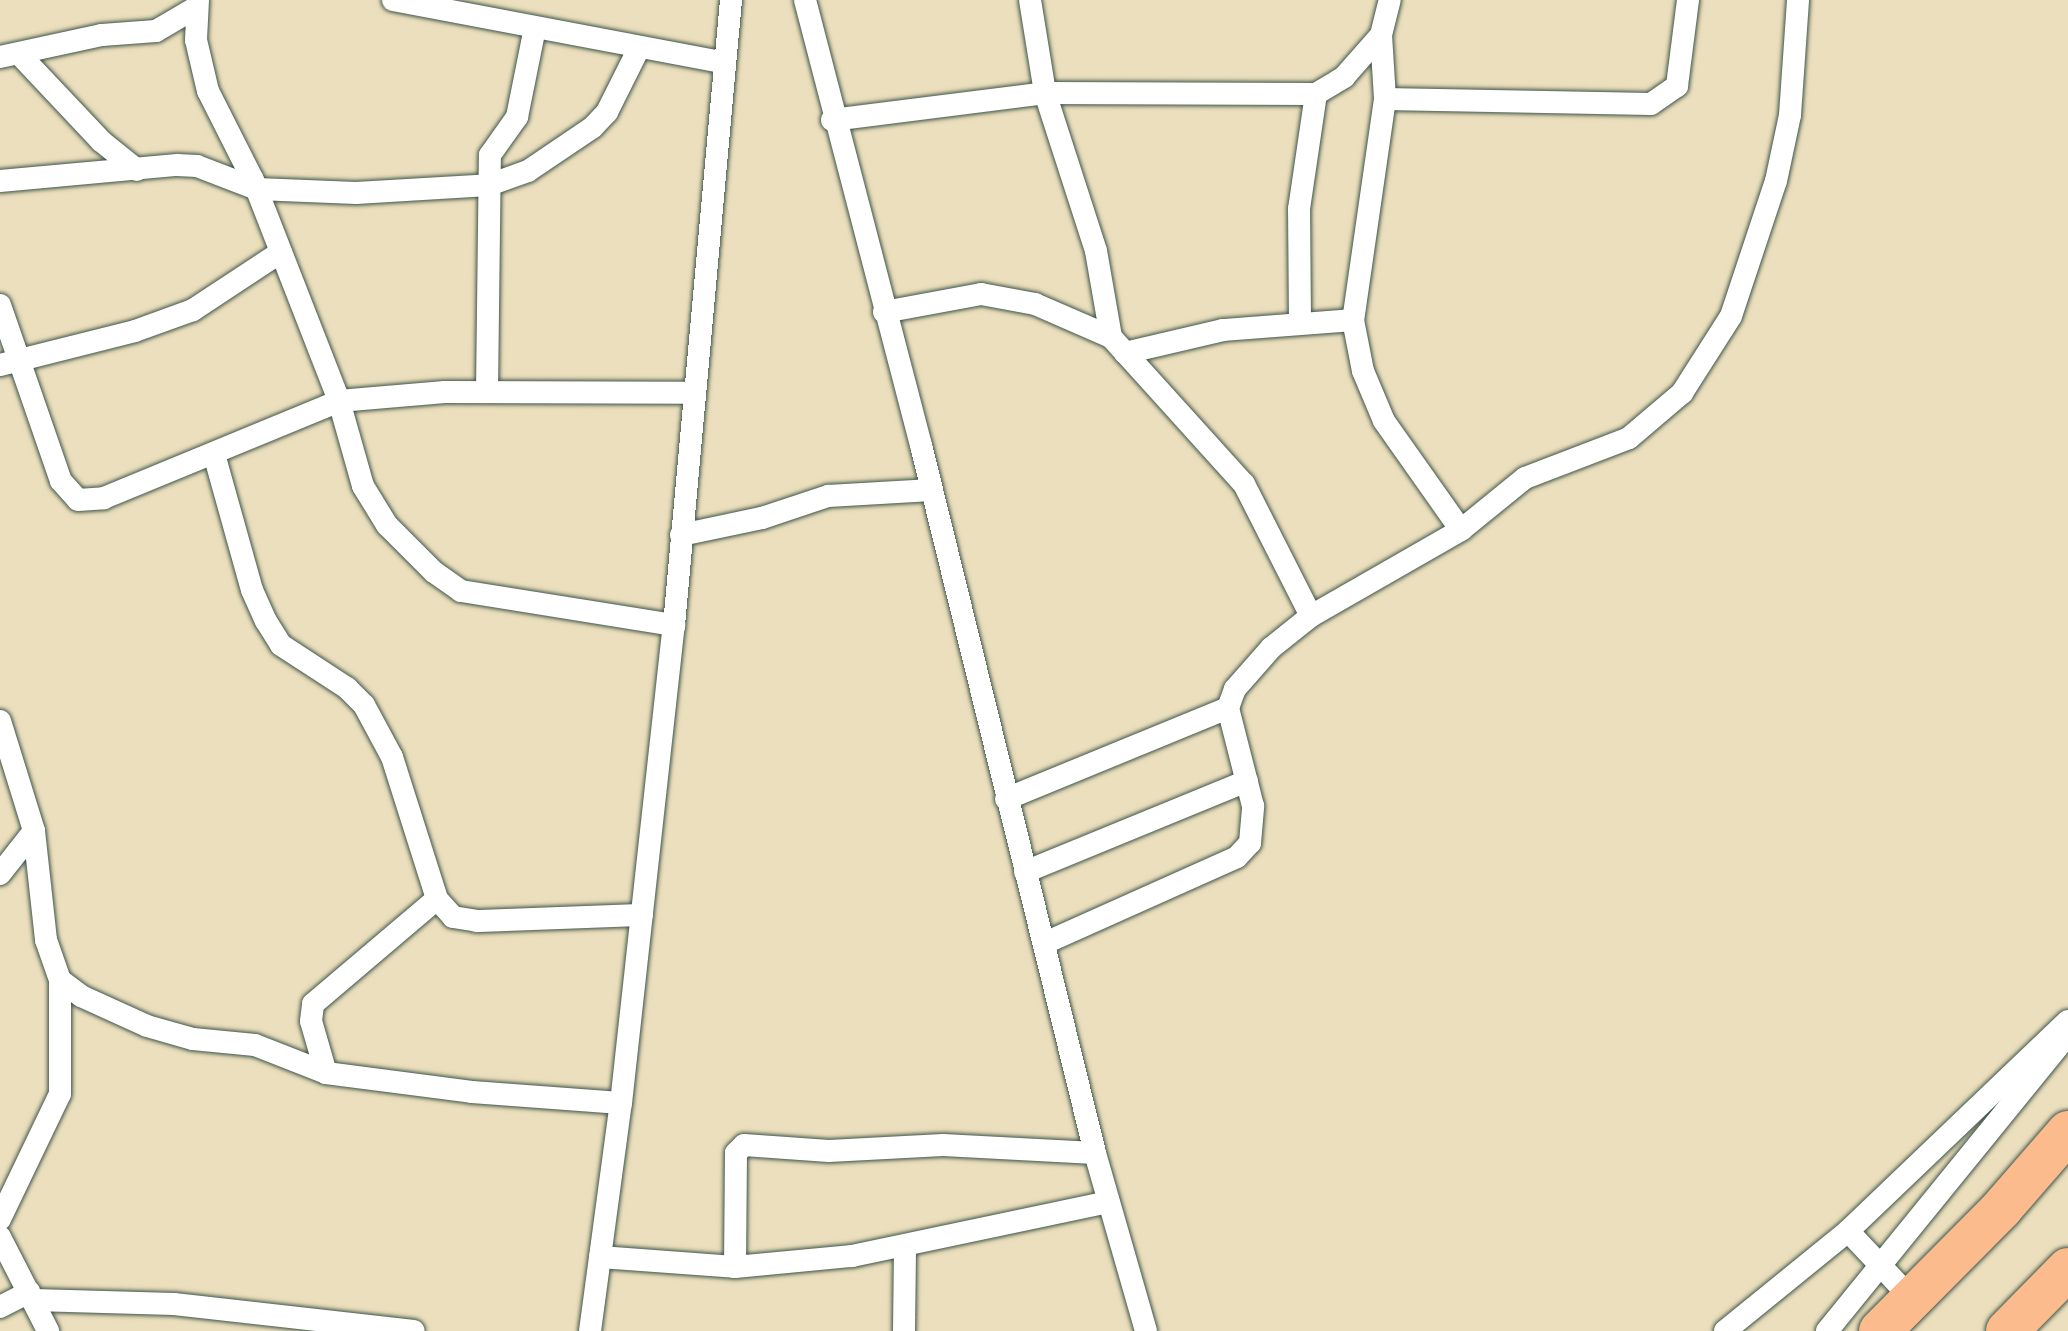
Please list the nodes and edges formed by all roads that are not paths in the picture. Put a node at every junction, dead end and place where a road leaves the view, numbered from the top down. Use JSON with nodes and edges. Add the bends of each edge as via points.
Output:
{"nodes":[{"id":1,"x":393,"y":0,"type":"edge"},
{"id":2,"x":731,"y":0,"type":"edge"},
{"id":3,"x":805,"y":0,"type":"edge"},
{"id":4,"x":1030,"y":0,"type":"edge"},
{"id":5,"x":1390,"y":0,"type":"edge"},
{"id":6,"x":1688,"y":0,"type":"edge"},
{"id":7,"x":1798,"y":0,"type":"edge"},
{"id":8,"x":197,"y":4,"type":"edge"},
{"id":9,"x":535,"y":28,"type":"junction"},
{"id":10,"x":1381,"y":35,"type":"junction"},
{"id":11,"x":639,"y":48,"type":"junction"},
{"id":12,"x":11,"y":57,"type":"edge"},
{"id":13,"x":722,"y":62,"type":"junction"},
{"id":14,"x":1045,"y":93,"type":"junction"},
{"id":15,"x":1316,"y":94,"type":"junction"},
{"id":16,"x":1385,"y":99,"type":"junction"},
{"id":17,"x":832,"y":120,"type":"junction"},
{"id":18,"x":137,"y":170,"type":"junction"},
{"id":19,"x":0,"y":181,"type":"edge"},
{"id":20,"x":489,"y":185,"type":"junction"},
{"id":21,"x":257,"y":189,"type":"junction"},
{"id":22,"x":281,"y":252,"type":"junction"},
{"id":23,"x":0,"y":305,"type":"edge"},
{"id":24,"x":884,"y":312,"type":"junction"},
{"id":25,"x":1353,"y":320,"type":"junction"},
{"id":26,"x":1300,"y":321,"type":"junction"},
{"id":27,"x":1118,"y":345,"type":"junction"},
{"id":28,"x":10,"y":362,"type":"edge"},
{"id":29,"x":487,"y":392,"type":"junction"},
{"id":30,"x":693,"y":393,"type":"junction"},
{"id":31,"x":339,"y":401,"type":"junction"},
{"id":32,"x":214,"y":454,"type":"junction"},
{"id":33,"x":932,"y":490,"type":"junction"},
{"id":34,"x":1461,"y":530,"type":"junction"},
{"id":35,"x":681,"y":535,"type":"junction"},
{"id":36,"x":1311,"y":616,"type":"junction"},
{"id":37,"x":674,"y":625,"type":"junction"},
{"id":38,"x":1228,"y":708,"type":"junction"},
{"id":39,"x":0,"y":721,"type":"edge"},
{"id":40,"x":1247,"y":781,"type":"junction"},
{"id":41,"x":1006,"y":799,"type":"junction"},
{"id":42,"x":34,"y":831,"type":"junction"},
{"id":43,"x":1025,"y":872,"type":"junction"},
{"id":44,"x":0,"y":874,"type":"edge"},
{"id":45,"x":437,"y":899,"type":"junction"},
{"id":46,"x":642,"y":915,"type":"junction"},
{"id":47,"x":1045,"y":943,"type":"junction"},
{"id":48,"x":60,"y":980,"type":"junction"},
{"id":49,"x":2068,"y":1021,"type":"edge"},
{"id":50,"x":2068,"y":1035,"type":"edge"},
{"id":51,"x":326,"y":1073,"type":"junction"},
{"id":52,"x":621,"y":1103,"type":"junction"},
{"id":53,"x":2068,"y":1132,"type":"edge"},
{"id":54,"x":1095,"y":1153,"type":"junction"},
{"id":55,"x":1108,"y":1202,"type":"junction"},
{"id":56,"x":0,"y":1219,"type":"edge"},
{"id":57,"x":1848,"y":1231,"type":"junction"},
{"id":58,"x":0,"y":1237,"type":"edge"},
{"id":59,"x":905,"y":1246,"type":"junction"},
{"id":60,"x":600,"y":1257,"type":"junction"},
{"id":61,"x":1881,"y":1265,"type":"junction"},
{"id":62,"x":735,"y":1267,"type":"junction"},
{"id":63,"x":2068,"y":1269,"type":"edge"},
{"id":64,"x":32,"y":1296,"type":"junction"},
{"id":65,"x":1912,"y":1299,"type":"junction"},
{"id":66,"x":0,"y":1307,"type":"edge"},
{"id":67,"x":48,"y":1331,"type":"edge"},
{"id":68,"x":413,"y":1331,"type":"edge"},
{"id":69,"x":590,"y":1331,"type":"edge"},
{"id":70,"x":904,"y":1331,"type":"edge"},
{"id":71,"x":1146,"y":1331,"type":"edge"},
{"id":72,"x":1725,"y":1331,"type":"edge"},
{"id":73,"x":1827,"y":1331,"type":"edge"},
{"id":74,"x":1880,"y":1331,"type":"edge"},
{"id":75,"x":2007,"y":1331,"type":"edge"}],
"edges":[{"from":1,"to":9,"type":"street"},
{"from":2,"to":13,"type":"street"},
{"from":3,"to":17,"type":"street"},
{"from":4,"to":14,"type":"street"},
{"from":5,"to":10,"type":"street"},
{"from":6,"to":16,"type":"street","via":[[1677,86],[1662,100]]},
{"from":7,"to":34,"type":"street","via":[[1784,148],[1740,292],[1718,343],[1682,393],[1647,426],[1525,478]]},
{"from":8,"to":12,"type":"street","via":[[156,31],[102,35]]},
{"from":8,"to":21,"type":"street","via":[[208,91]]},
{"from":9,"to":11,"type":"street"},
{"from":9,"to":20,"type":"street","via":[[517,117],[490,155]]},
{"from":10,"to":15,"type":"street","via":[[1344,77]]},
{"from":10,"to":16,"type":"street"},
{"from":11,"to":13,"type":"street"},
{"from":11,"to":20,"type":"street","via":[[607,112],[593,127],[528,171]]},
{"from":12,"to":18,"type":"street"},
{"from":13,"to":30,"type":"street"},
{"from":14,"to":15,"type":"street"},
{"from":14,"to":17,"type":"street"},
{"from":14,"to":27,"type":"street","via":[[1096,251]]},
{"from":15,"to":26,"type":"street","via":[[1299,209]]},
{"from":16,"to":25,"type":"street"},
{"from":17,"to":24,"type":"street"},
{"from":18,"to":19,"type":"street"},
{"from":18,"to":21,"type":"street","via":[[197,166]]},
{"from":20,"to":21,"type":"street","via":[[356,193]]},
{"from":20,"to":29,"type":"street"},
{"from":21,"to":22,"type":"street"},
{"from":22,"to":28,"type":"street","via":[[193,310],[135,331]]},
{"from":22,"to":31,"type":"street"},
{"from":23,"to":28,"type":"street"},
{"from":24,"to":27,"type":"street","via":[[981,294],[1035,304]]},
{"from":24,"to":33,"type":"street"},
{"from":25,"to":26,"type":"street"},
{"from":25,"to":34,"type":"street","via":[[1363,371],[1384,421]]},
{"from":26,"to":27,"type":"street"},
{"from":27,"to":36,"type":"street","via":[[1244,484]]},
{"from":28,"to":32,"type":"street","via":[[61,481],[78,500],[104,498]]},
{"from":29,"to":30,"type":"street"},
{"from":29,"to":31,"type":"street","via":[[381,394]]},
{"from":30,"to":35,"type":"street"},
{"from":31,"to":32,"type":"street"},
{"from":31,"to":37,"type":"street","via":[[363,486],[400,539],[448,584],[461,591]]},
{"from":32,"to":45,"type":"street","via":[[252,590],[266,621],[281,645],[364,705],[392,757]]},
{"from":33,"to":35,"type":"street","via":[[828,496],[762,518]]},
{"from":33,"to":41,"type":"street"},
{"from":34,"to":36,"type":"street"},
{"from":35,"to":37,"type":"street"},
{"from":36,"to":38,"type":"street","via":[[1259,660]]},
{"from":37,"to":46,"type":"street"},
{"from":38,"to":40,"type":"street"},
{"from":38,"to":41,"type":"street"},
{"from":39,"to":42,"type":"street"},
{"from":40,"to":43,"type":"street"},
{"from":40,"to":47,"type":"street","via":[[1253,828],[1250,843],[1237,857]]},
{"from":41,"to":43,"type":"street"},
{"from":42,"to":44,"type":"street"},
{"from":42,"to":48,"type":"street","via":[[46,940]]},
{"from":43,"to":47,"type":"street"},
{"from":45,"to":46,"type":"street","via":[[453,917],[477,921]]},
{"from":45,"to":51,"type":"street","via":[[313,1004],[311,1021]]},
{"from":46,"to":52,"type":"street"},
{"from":47,"to":54,"type":"street"},
{"from":48,"to":51,"type":"street","via":[[81,996],[147,1026],[193,1039],[255,1045]]},
{"from":48,"to":56,"type":"street","via":[[60,1094]]},
{"from":49,"to":57,"type":"street"},
{"from":50,"to":61,"type":"street"},
{"from":51,"to":52,"type":"street","via":[[472,1092]]},
{"from":52,"to":60,"type":"street"},
{"from":53,"to":65,"type":"highway"},
{"from":54,"to":55,"type":"street"},
{"from":54,"to":62,"type":"street","via":[[943,1145],[829,1151],[744,1145],[736,1153]]},
{"from":55,"to":59,"type":"street"},
{"from":55,"to":71,"type":"street"},
{"from":57,"to":61,"type":"street"},
{"from":57,"to":72,"type":"street"},
{"from":58,"to":64,"type":"street"},
{"from":59,"to":62,"type":"street"},
{"from":59,"to":70,"type":"street"},
{"from":60,"to":62,"type":"street"},
{"from":60,"to":69,"type":"street"},
{"from":61,"to":65,"type":"street"},
{"from":61,"to":73,"type":"street"},
{"from":63,"to":75,"type":"highway"},
{"from":64,"to":66,"type":"street"},
{"from":64,"to":67,"type":"street"},
{"from":64,"to":68,"type":"street","via":[[174,1304]]},
{"from":65,"to":74,"type":"highway"}]}
